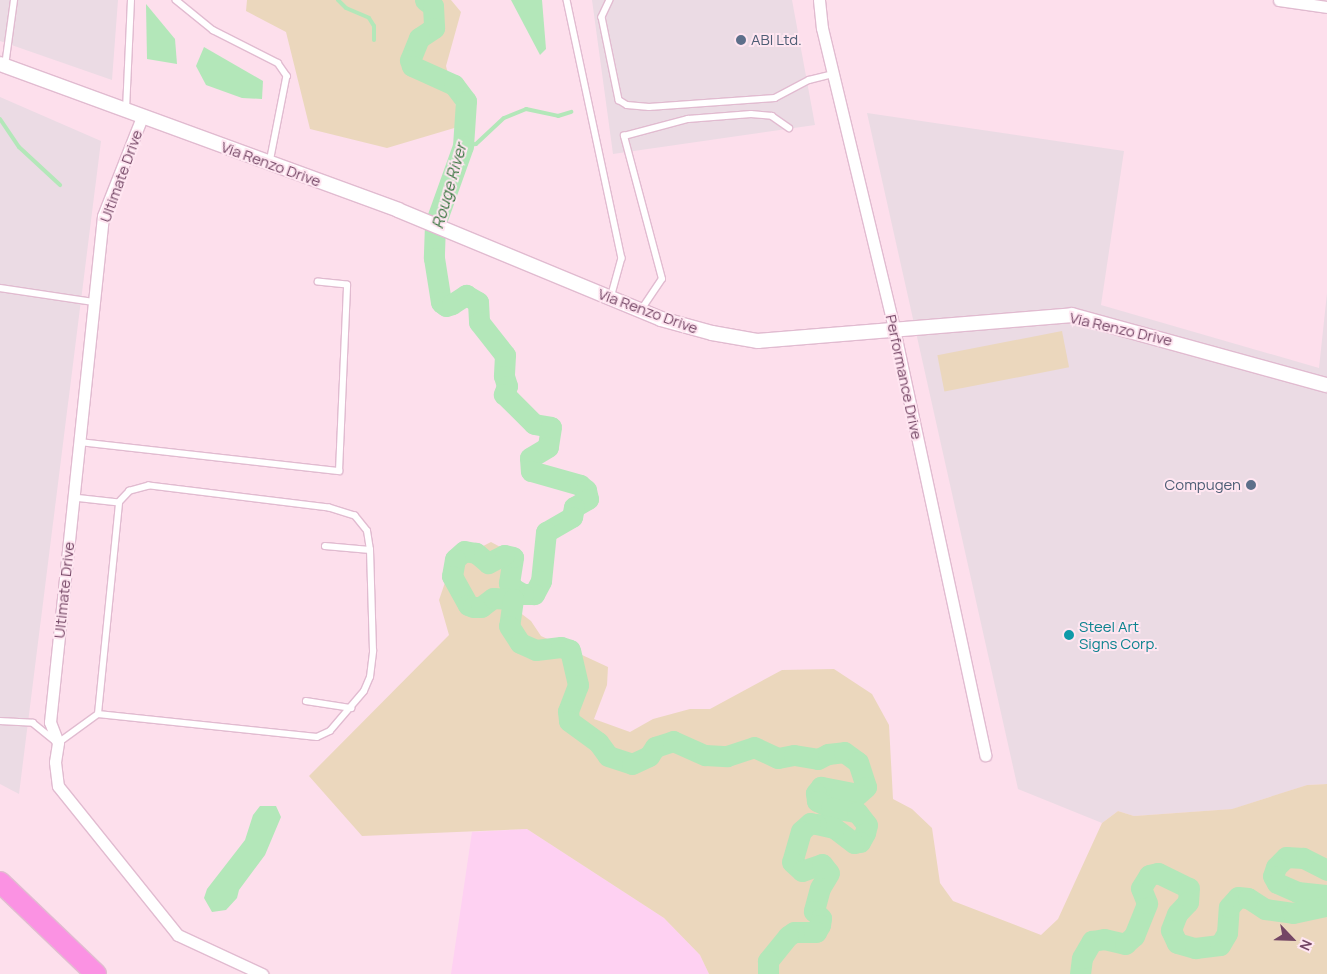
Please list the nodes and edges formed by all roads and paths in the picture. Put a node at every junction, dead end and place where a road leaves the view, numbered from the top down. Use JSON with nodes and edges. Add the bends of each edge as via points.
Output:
{"nodes":[{"id":1,"x":14,"y":0,"type":"edge"},
{"id":2,"x":131,"y":0,"type":"edge"},
{"id":3,"x":176,"y":0,"type":"edge"},
{"id":4,"x":567,"y":0,"type":"edge"},
{"id":5,"x":610,"y":0,"type":"edge"},
{"id":6,"x":819,"y":0,"type":"edge"},
{"id":7,"x":1279,"y":0,"type":"edge"},
{"id":8,"x":1327,"y":7,"type":"edge"},
{"id":9,"x":2,"y":65,"type":"edge"},
{"id":10,"x":833,"y":74,"type":"junction"},
{"id":11,"x":126,"y":111,"type":"junction"},
{"id":12,"x":142,"y":117,"type":"junction"},
{"id":13,"x":789,"y":128,"type":"dead end"},
{"id":14,"x":270,"y":163,"type":"junction"},
{"id":15,"x":318,"y":282,"type":"dead end"},
{"id":16,"x":0,"y":288,"type":"edge"},
{"id":17,"x":611,"y":298,"type":"junction"},
{"id":18,"x":94,"y":302,"type":"junction"},
{"id":19,"x":641,"y":310,"type":"junction"},
{"id":20,"x":894,"y":329,"type":"junction"},
{"id":21,"x":1327,"y":385,"type":"edge"},
{"id":22,"x":80,"y":442,"type":"junction"},
{"id":23,"x":74,"y":498,"type":"junction"},
{"id":24,"x":119,"y":503,"type":"junction"},
{"id":25,"x":325,"y":546,"type":"dead end"},
{"id":26,"x":370,"y":550,"type":"junction"},
{"id":27,"x":306,"y":701,"type":"dead end"},
{"id":28,"x":351,"y":708,"type":"junction"},
{"id":29,"x":98,"y":714,"type":"junction"},
{"id":30,"x":0,"y":722,"type":"edge"},
{"id":31,"x":58,"y":743,"type":"junction"},
{"id":32,"x":985,"y":755,"type":"dead end"},
{"id":33,"x":0,"y":882,"type":"edge"},
{"id":34,"x":96,"y":974,"type":"edge"},
{"id":35,"x":262,"y":974,"type":"edge"}],
"edges":[{"from":1,"to":9,"type":"lane"},
{"from":2,"to":11,"type":"lane"},
{"from":3,"to":14,"type":"lane","via":[[213,30],[278,63],[287,76]]},
{"from":4,"to":17,"type":"lane","via":[[622,258]]},
{"from":5,"to":10,"type":"lane","via":[[602,17],[619,100],[627,105],[649,107],[775,98],[809,80]]},
{"from":6,"to":10,"type":"street","name":"Performance Drive"},
{"from":7,"to":8,"type":"street"},
{"from":9,"to":11,"type":"street","name":"Via Renzo Drive"},
{"from":10,"to":20,"type":"street","name":"Performance Drive"},
{"from":11,"to":12,"type":"street","name":"Via Renzo Drive"},
{"from":12,"to":14,"type":"street","name":"Via Renzo Drive"},
{"from":12,"to":18,"type":"street","name":"Ultimate Drive","via":[[103,216]]},
{"from":13,"to":19,"type":"lane","via":[[772,116],[751,114],[688,119],[624,136],[662,279]]},
{"from":14,"to":17,"type":"street","name":"Via Renzo Drive","via":[[398,210]]},
{"from":15,"to":22,"type":"lane","via":[[347,285],[339,471]]},
{"from":16,"to":18,"type":"lane"},
{"from":17,"to":19,"type":"street","name":"Via Renzo Drive"},
{"from":18,"to":22,"type":"street","name":"Ultimate Drive"},
{"from":19,"to":20,"type":"street","name":"Via Renzo Drive","via":[[712,333],[758,341]]},
{"from":20,"to":21,"type":"street","name":"Via Renzo Drive","via":[[1072,314]]},
{"from":20,"to":32,"type":"street","name":"Performance Drive"},
{"from":22,"to":23,"type":"street","name":"Ultimate Drive"},
{"from":23,"to":24,"type":"lane"},
{"from":23,"to":31,"type":"street","name":"Ultimate Drive","via":[[50,722]]},
{"from":24,"to":26,"type":"lane","via":[[130,490],[149,486],[329,508],[355,516],[362,523],[368,531]]},
{"from":24,"to":29,"type":"lane"},
{"from":25,"to":26,"type":"lane"},
{"from":26,"to":28,"type":"lane","via":[[373,651],[370,677]]},
{"from":27,"to":28,"type":"lane"},
{"from":28,"to":29,"type":"lane","via":[[330,731],[318,737]]},
{"from":29,"to":31,"type":"lane"},
{"from":30,"to":31,"type":"lane","via":[[33,724]]},
{"from":31,"to":35,"type":"street","name":"Ultimate Drive","via":[[55,762],[58,786],[178,935]]},
{"from":33,"to":34,"type":"highway"}]}
